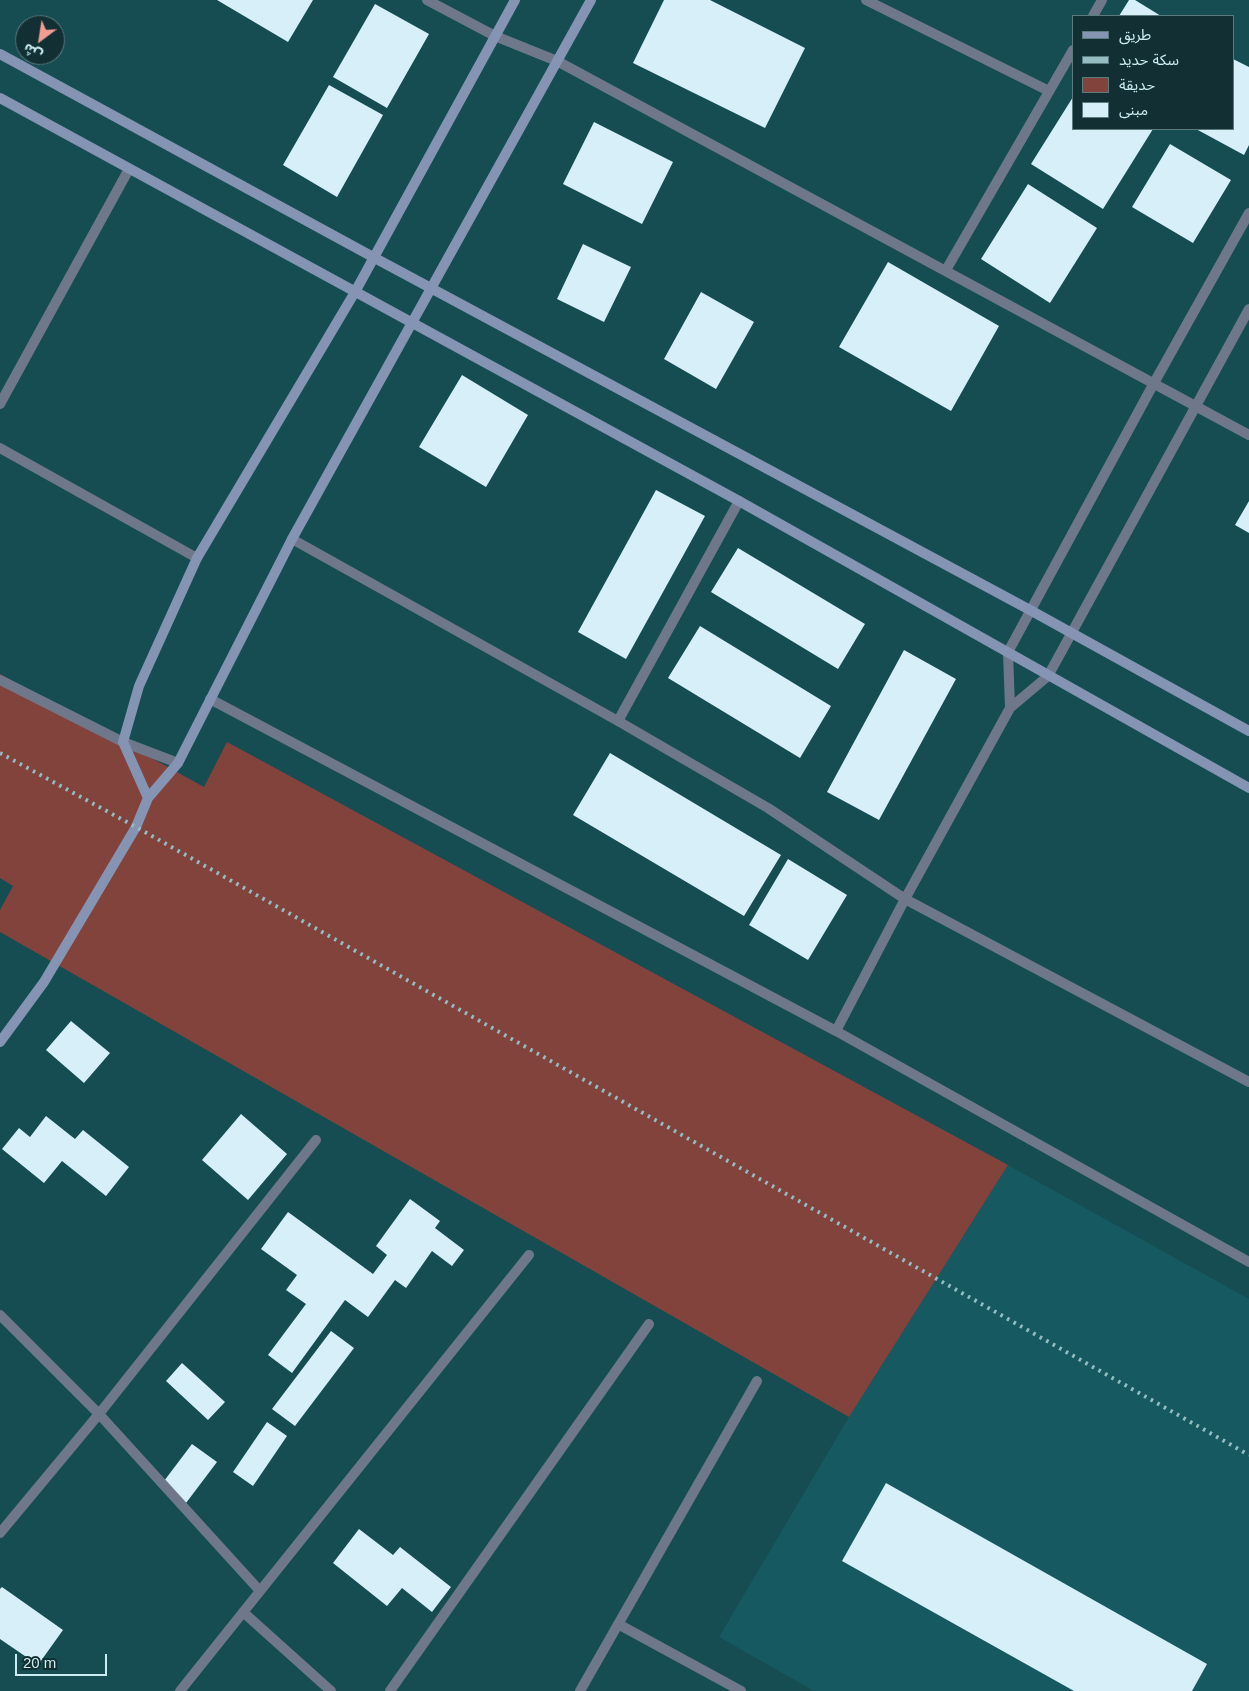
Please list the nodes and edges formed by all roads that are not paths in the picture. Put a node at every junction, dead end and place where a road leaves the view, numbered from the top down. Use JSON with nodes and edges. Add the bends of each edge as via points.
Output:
{"nodes":[{"id":1,"x":427,"y":0,"type":"edge"},
{"id":2,"x":515,"y":0,"type":"edge"},
{"id":3,"x":591,"y":0,"type":"edge"},
{"id":4,"x":866,"y":0,"type":"edge"},
{"id":5,"x":1102,"y":0,"type":"edge"},
{"id":6,"x":1093,"y":15,"type":"edge"},
{"id":7,"x":495,"y":36,"type":"junction"},
{"id":8,"x":1072,"y":52,"type":"edge"},
{"id":9,"x":0,"y":54,"type":"edge"},
{"id":10,"x":557,"y":61,"type":"junction"},
{"id":11,"x":1049,"y":91,"type":"junction"},
{"id":12,"x":0,"y":98,"type":"edge"},
{"id":13,"x":129,"y":169,"type":"junction"},
{"id":14,"x":1249,"y":213,"type":"edge"},
{"id":15,"x":373,"y":257,"type":"junction"},
{"id":16,"x":946,"y":270,"type":"junction"},
{"id":17,"x":431,"y":288,"type":"junction"},
{"id":18,"x":355,"y":292,"type":"junction"},
{"id":19,"x":1249,"y":309,"type":"edge"},
{"id":20,"x":412,"y":322,"type":"junction"},
{"id":21,"x":1154,"y":383,"type":"junction"},
{"id":22,"x":0,"y":404,"type":"edge"},
{"id":23,"x":1195,"y":406,"type":"junction"},
{"id":24,"x":1249,"y":435,"type":"edge"},
{"id":25,"x":0,"y":448,"type":"edge"},
{"id":26,"x":739,"y":501,"type":"junction"},
{"id":27,"x":292,"y":539,"type":"junction"},
{"id":28,"x":197,"y":558,"type":"junction"},
{"id":29,"x":1030,"y":610,"type":"junction"},
{"id":30,"x":1071,"y":633,"type":"junction"},
{"id":31,"x":1008,"y":652,"type":"junction"},
{"id":32,"x":1048,"y":676,"type":"junction"},
{"id":33,"x":0,"y":680,"type":"edge"},
{"id":34,"x":210,"y":699,"type":"junction"},
{"id":35,"x":1010,"y":708,"type":"junction"},
{"id":36,"x":618,"y":721,"type":"junction"},
{"id":37,"x":1249,"y":732,"type":"edge"},
{"id":38,"x":123,"y":742,"type":"junction"},
{"id":39,"x":178,"y":763,"type":"junction"},
{"id":40,"x":1249,"y":788,"type":"edge"},
{"id":41,"x":148,"y":798,"type":"junction"},
{"id":42,"x":905,"y":898,"type":"junction"},
{"id":43,"x":836,"y":1032,"type":"junction"},
{"id":44,"x":0,"y":1042,"type":"edge"},
{"id":45,"x":1249,"y":1082,"type":"edge"},
{"id":46,"x":316,"y":1140,"type":"dead end"},
{"id":47,"x":529,"y":1256,"type":"dead end"},
{"id":48,"x":1249,"y":1262,"type":"edge"},
{"id":49,"x":0,"y":1315,"type":"edge"},
{"id":50,"x":649,"y":1324,"type":"dead end"},
{"id":51,"x":757,"y":1381,"type":"dead end"},
{"id":52,"x":99,"y":1414,"type":"junction"},
{"id":53,"x":0,"y":1534,"type":"edge"},
{"id":54,"x":260,"y":1590,"type":"junction"},
{"id":55,"x":243,"y":1612,"type":"junction"},
{"id":56,"x":618,"y":1624,"type":"junction"},
{"id":57,"x":180,"y":1691,"type":"edge"},
{"id":58,"x":331,"y":1691,"type":"edge"},
{"id":59,"x":390,"y":1691,"type":"edge"},
{"id":60,"x":580,"y":1691,"type":"edge"},
{"id":61,"x":741,"y":1691,"type":"edge"}],
"edges":[{"from":1,"to":7,"type":"street"},
{"from":2,"to":7,"type":"main road"},
{"from":3,"to":10,"type":"main road"},
{"from":4,"to":11,"type":"street"},
{"from":5,"to":6,"type":"street"},
{"from":7,"to":10,"type":"street"},
{"from":7,"to":15,"type":"main road"},
{"from":8,"to":11,"type":"street"},
{"from":9,"to":15,"type":"main road"},
{"from":10,"to":16,"type":"street"},
{"from":10,"to":17,"type":"main road"},
{"from":11,"to":16,"type":"street"},
{"from":12,"to":13,"type":"main road"},
{"from":13,"to":18,"type":"main road"},
{"from":13,"to":22,"type":"street"},
{"from":14,"to":21,"type":"street"},
{"from":15,"to":17,"type":"main road"},
{"from":15,"to":18,"type":"main road"},
{"from":16,"to":21,"type":"street"},
{"from":17,"to":20,"type":"main road"},
{"from":17,"to":29,"type":"main road"},
{"from":18,"to":20,"type":"main road"},
{"from":18,"to":28,"type":"main road"},
{"from":19,"to":23,"type":"street"},
{"from":20,"to":26,"type":"main road"},
{"from":20,"to":27,"type":"main road"},
{"from":21,"to":23,"type":"street"},
{"from":21,"to":29,"type":"street"},
{"from":23,"to":24,"type":"street"},
{"from":23,"to":30,"type":"street"},
{"from":25,"to":28,"type":"street"},
{"from":26,"to":31,"type":"main road"},
{"from":26,"to":36,"type":"street"},
{"from":27,"to":34,"type":"main road"},
{"from":27,"to":36,"type":"street"},
{"from":28,"to":38,"type":"main road","via":[[139,686]]},
{"from":29,"to":30,"type":"main road"},
{"from":29,"to":31,"type":"street"},
{"from":30,"to":32,"type":"street"},
{"from":30,"to":37,"type":"main road"},
{"from":31,"to":32,"type":"main road"},
{"from":31,"to":35,"type":"street"},
{"from":32,"to":35,"type":"street"},
{"from":32,"to":40,"type":"main road"},
{"from":33,"to":38,"type":"street"},
{"from":34,"to":39,"type":"main road"},
{"from":34,"to":43,"type":"street"},
{"from":35,"to":42,"type":"street"},
{"from":36,"to":42,"type":"street","via":[[768,808]]},
{"from":38,"to":39,"type":"street"},
{"from":38,"to":41,"type":"main road"},
{"from":39,"to":41,"type":"main road"},
{"from":41,"to":44,"type":"main road","via":[[136,827],[44,982]]},
{"from":42,"to":43,"type":"street"},
{"from":42,"to":45,"type":"street"},
{"from":43,"to":48,"type":"street"},
{"from":46,"to":52,"type":"street"},
{"from":47,"to":54,"type":"street"},
{"from":49,"to":52,"type":"street"},
{"from":50,"to":59,"type":"street"},
{"from":51,"to":56,"type":"street"},
{"from":52,"to":53,"type":"street"},
{"from":52,"to":54,"type":"street"},
{"from":54,"to":55,"type":"street"},
{"from":55,"to":57,"type":"street"},
{"from":55,"to":58,"type":"street"},
{"from":56,"to":60,"type":"street"},
{"from":56,"to":61,"type":"street"}]}
